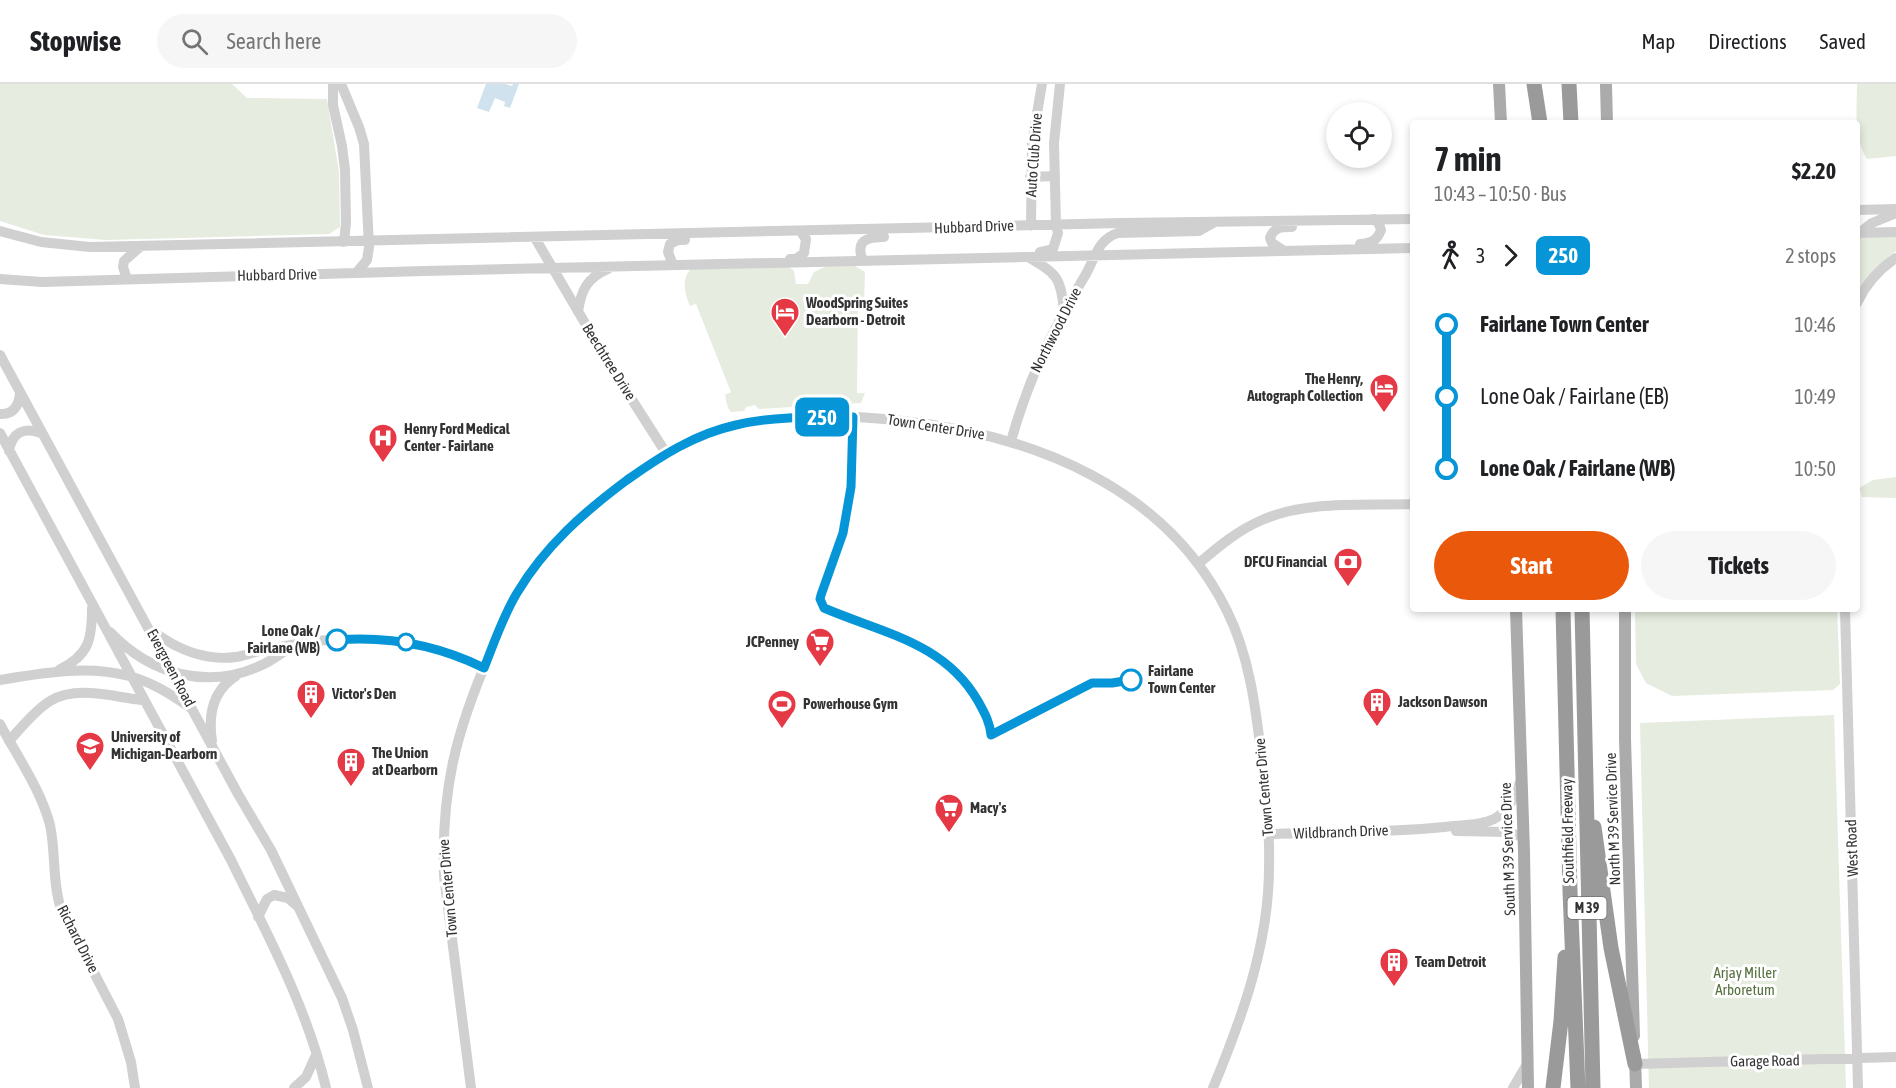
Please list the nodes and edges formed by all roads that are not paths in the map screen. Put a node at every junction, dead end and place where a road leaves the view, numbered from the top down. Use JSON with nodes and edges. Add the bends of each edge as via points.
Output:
{"nodes":[{"id":1,"x":333,"y":84,"type":"edge"},
{"id":2,"x":341,"y":84,"type":"edge"},
{"id":3,"x":1042,"y":84,"type":"edge"},
{"id":4,"x":1060,"y":84,"type":"edge"},
{"id":5,"x":1499,"y":84,"type":"edge"},
{"id":6,"x":1534,"y":84,"type":"edge"},
{"id":7,"x":1544,"y":84,"type":"edge"},
{"id":8,"x":1571,"y":84,"type":"edge"},
{"id":9,"x":1606,"y":84,"type":"edge"},
{"id":10,"x":1037,"y":106,"type":"junction"},
{"id":11,"x":1501,"y":120,"type":"edge"},
{"id":12,"x":1540,"y":120,"type":"edge"},
{"id":13,"x":1545,"y":120,"type":"edge"},
{"id":14,"x":1570,"y":120,"type":"edge"},
{"id":15,"x":1607,"y":120,"type":"edge"},
{"id":16,"x":1055,"y":125,"type":"junction"},
{"id":17,"x":359,"y":127,"type":"junction"},
{"id":18,"x":339,"y":132,"type":"junction"},
{"id":19,"x":364,"y":144,"type":"junction"},
{"id":20,"x":342,"y":146,"type":"junction"},
{"id":21,"x":1055,"y":176,"type":"junction"},
{"id":22,"x":1030,"y":177,"type":"junction"},
{"id":23,"x":1860,"y":210,"type":"edge"},
{"id":24,"x":1896,"y":211,"type":"edge"},
{"id":25,"x":1374,"y":219,"type":"junction"},
{"id":26,"x":1410,"y":219,"type":"edge"},
{"id":27,"x":1357,"y":220,"type":"junction"},
{"id":28,"x":1216,"y":221,"type":"junction"},
{"id":29,"x":1056,"y":225,"type":"junction"},
{"id":30,"x":1031,"y":226,"type":"junction"},
{"id":31,"x":960,"y":228,"type":"junction"},
{"id":32,"x":0,"y":231,"type":"edge"},
{"id":33,"x":801,"y":232,"type":"junction"},
{"id":34,"x":1860,"y":232,"type":"edge"},
{"id":35,"x":1896,"y":232,"type":"edge"},
{"id":36,"x":750,"y":233,"type":"junction"},
{"id":37,"x":1860,"y":234,"type":"edge"},
{"id":38,"x":535,"y":238,"type":"junction"},
{"id":39,"x":369,"y":241,"type":"junction"},
{"id":40,"x":344,"y":242,"type":"junction"},
{"id":41,"x":140,"y":247,"type":"junction"},
{"id":42,"x":1410,"y":248,"type":"edge"},
{"id":43,"x":1334,"y":250,"type":"junction"},
{"id":44,"x":1284,"y":252,"type":"junction"},
{"id":45,"x":1095,"y":256,"type":"junction"},
{"id":46,"x":1028,"y":257,"type":"junction"},
{"id":47,"x":1896,"y":258,"type":"edge"},
{"id":48,"x":940,"y":259,"type":"junction"},
{"id":49,"x":863,"y":261,"type":"junction"},
{"id":50,"x":746,"y":264,"type":"junction"},
{"id":51,"x":673,"y":265,"type":"junction"},
{"id":52,"x":616,"y":267,"type":"junction"},
{"id":53,"x":553,"y":268,"type":"junction"},
{"id":54,"x":357,"y":272,"type":"junction"},
{"id":55,"x":127,"y":279,"type":"junction"},
{"id":56,"x":2,"y":280,"type":"edge"},
{"id":57,"x":1860,"y":296,"type":"edge"},
{"id":58,"x":1064,"y":311,"type":"junction"},
{"id":59,"x":578,"y":312,"type":"junction"},
{"id":60,"x":0,"y":355,"type":"edge"},
{"id":61,"x":21,"y":393,"type":"junction"},
{"id":62,"x":0,"y":414,"type":"edge"},
{"id":63,"x":0,"y":433,"type":"edge"},
{"id":64,"x":41,"y":433,"type":"junction"},
{"id":65,"x":1011,"y":441,"type":"junction"},
{"id":66,"x":9,"y":451,"type":"junction"},
{"id":67,"x":666,"y":453,"type":"junction"},
{"id":68,"x":1410,"y":504,"type":"edge"},
{"id":69,"x":1198,"y":564,"type":"junction"},
{"id":70,"x":92,"y":604,"type":"junction"},
{"id":71,"x":1516,"y":612,"type":"edge"},
{"id":72,"x":1563,"y":612,"type":"edge"},
{"id":73,"x":1582,"y":612,"type":"edge"},
{"id":74,"x":1625,"y":612,"type":"edge"},
{"id":75,"x":1845,"y":612,"type":"edge"},
{"id":76,"x":103,"y":625,"type":"junction"},
{"id":77,"x":150,"y":629,"type":"junction"},
{"id":78,"x":293,"y":645,"type":"junction"},
{"id":79,"x":484,"y":668,"type":"junction"},
{"id":80,"x":57,"y":671,"type":"junction"},
{"id":81,"x":174,"y":673,"type":"junction"},
{"id":82,"x":240,"y":674,"type":"junction"},
{"id":83,"x":131,"y":676,"type":"junction"},
{"id":84,"x":0,"y":680,"type":"edge"},
{"id":85,"x":142,"y":700,"type":"junction"},
{"id":86,"x":193,"y":710,"type":"junction"},
{"id":87,"x":0,"y":724,"type":"edge"},
{"id":88,"x":1585,"y":727,"type":"junction"},
{"id":89,"x":9,"y":741,"type":"junction"},
{"id":90,"x":213,"y":747,"type":"junction"},
{"id":91,"x":1521,"y":779,"type":"junction"},
{"id":92,"x":1414,"y":830,"type":"junction"},
{"id":93,"x":1269,"y":834,"type":"junction"},
{"id":94,"x":1523,"y":837,"type":"junction"},
{"id":95,"x":1570,"y":891,"type":"junction"},
{"id":96,"x":300,"y":909,"type":"junction"},
{"id":97,"x":258,"y":917,"type":"junction"},
{"id":98,"x":316,"y":1055,"type":"junction"},
{"id":99,"x":1896,"y":1058,"type":"edge"},
{"id":100,"x":1857,"y":1059,"type":"junction"},
{"id":101,"x":1527,"y":1064,"type":"junction"},
{"id":102,"x":1635,"y":1064,"type":"junction"},
{"id":103,"x":135,"y":1088,"type":"edge"},
{"id":104,"x":294,"y":1088,"type":"edge"},
{"id":105,"x":326,"y":1088,"type":"edge"},
{"id":106,"x":368,"y":1088,"type":"edge"},
{"id":107,"x":471,"y":1088,"type":"edge"},
{"id":108,"x":1213,"y":1088,"type":"edge"},
{"id":109,"x":1513,"y":1088,"type":"edge"},
{"id":110,"x":1528,"y":1088,"type":"edge"},
{"id":111,"x":1553,"y":1088,"type":"edge"},
{"id":112,"x":1578,"y":1088,"type":"edge"},
{"id":113,"x":1593,"y":1088,"type":"edge"},
{"id":114,"x":1636,"y":1088,"type":"edge"},
{"id":115,"x":1858,"y":1088,"type":"edge"}],
"edges":[{"from":1,"to":18,"type":"street"},
{"from":2,"to":17,"type":"street"},
{"from":3,"to":10,"type":"street","name":"Auto Club Drive"},
{"from":4,"to":16,"type":"street","name":"Auto Club Drive"},
{"from":5,"to":11,"type":"main road"},
{"from":6,"to":12,"type":"highway"},
{"from":7,"to":13,"type":"highway"},
{"from":8,"to":14,"type":"highway"},
{"from":9,"to":15,"type":"main road"},
{"from":10,"to":16,"type":"street","via":[[1049,112]]},
{"from":10,"to":22,"type":"street","name":"Auto Club Drive"},
{"from":16,"to":21,"type":"street","name":"Auto Club Drive"},
{"from":17,"to":18,"type":"street"},
{"from":17,"to":19,"type":"street"},
{"from":18,"to":20,"type":"street"},
{"from":19,"to":20,"type":"street"},
{"from":19,"to":39,"type":"street"},
{"from":20,"to":40,"type":"street"},
{"from":21,"to":22,"type":"street"},
{"from":21,"to":29,"type":"street","name":"Auto Club Drive"},
{"from":22,"to":30,"type":"street","name":"Auto Club Drive"},
{"from":23,"to":24,"type":"street"},
{"from":24,"to":34,"type":"street"},
{"from":25,"to":26,"type":"street","name":"Hubbard Drive"},
{"from":25,"to":27,"type":"street","name":"Hubbard Drive"},
{"from":25,"to":43,"type":"street","via":[[1381,231],[1371,243]]},
{"from":27,"to":28,"type":"street","name":"Hubbard Drive"},
{"from":27,"to":44,"type":"street","via":[[1343,226],[1278,227],[1270,238]]},
{"from":28,"to":29,"type":"street","name":"Hubbard Drive"},
{"from":28,"to":45,"type":"street","name":"Northwood Drive","via":[[1199,231],[1118,232],[1101,242]]},
{"from":29,"to":30,"type":"street","name":"Hubbard Drive"},
{"from":29,"to":48,"type":"street","name":"Auto Club Drive","via":[[1056,242],[1053,249],[1045,252],[959,253]]},
{"from":30,"to":31,"type":"street","name":"Hubbard Drive"},
{"from":31,"to":33,"type":"street","name":"Hubbard Drive"},
{"from":31,"to":49,"type":"street","via":[[946,235],[866,239],[860,252]]},
{"from":32,"to":41,"type":"street","name":"Hubbard Drive","via":[[41,242]]},
{"from":33,"to":36,"type":"street","name":"Hubbard Drive"},
{"from":33,"to":50,"type":"street","via":[[806,249],[796,259]]},
{"from":35,"to":37,"type":"street"},
{"from":36,"to":38,"type":"street","name":"Hubbard Drive"},
{"from":36,"to":51,"type":"street","via":[[738,238],[678,240],[670,244],[668,252]]},
{"from":38,"to":39,"type":"street","name":"Hubbard Drive"},
{"from":38,"to":53,"type":"street"},
{"from":39,"to":40,"type":"street","name":"Hubbard Drive"},
{"from":39,"to":54,"type":"street","via":[[367,260]]},
{"from":40,"to":41,"type":"street","name":"Hubbard Drive"},
{"from":41,"to":55,"type":"street","via":[[124,261]]},
{"from":42,"to":43,"type":"street","name":"Hubbard Drive"},
{"from":43,"to":44,"type":"street","name":"Hubbard Drive"},
{"from":44,"to":45,"type":"street","name":"Hubbard Drive"},
{"from":45,"to":46,"type":"street","name":"Hubbard Drive"},
{"from":45,"to":58,"type":"street","name":"Northwood Drive"},
{"from":46,"to":48,"type":"street","name":"Hubbard Drive"},
{"from":46,"to":58,"type":"street","via":[[1058,278]]},
{"from":47,"to":57,"type":"street","via":[[1873,277]]},
{"from":48,"to":49,"type":"street","name":"Hubbard Drive"},
{"from":49,"to":50,"type":"street","name":"Hubbard Drive"},
{"from":50,"to":51,"type":"street","name":"Hubbard Drive"},
{"from":51,"to":52,"type":"street","name":"Hubbard Drive"},
{"from":52,"to":53,"type":"street","name":"Hubbard Drive"},
{"from":52,"to":59,"type":"street","via":[[599,273],[586,284]]},
{"from":53,"to":54,"type":"street","name":"Hubbard Drive"},
{"from":53,"to":59,"type":"street","name":"Beechtree Drive"},
{"from":54,"to":55,"type":"street","name":"Hubbard Drive"},
{"from":55,"to":56,"type":"street","name":"Hubbard Drive"},
{"from":58,"to":65,"type":"street","name":"Northwood Drive","via":[[1033,374]]},
{"from":59,"to":67,"type":"street","name":"Beechtree Drive"},
{"from":60,"to":61,"type":"street","name":"Evergreen Road"},
{"from":61,"to":62,"type":"street","via":[[14,410]]},
{"from":61,"to":64,"type":"street","name":"Evergreen Road"},
{"from":63,"to":66,"type":"street"},
{"from":64,"to":66,"type":"street","via":[[23,430],[11,442]]},
{"from":64,"to":77,"type":"street","name":"Evergreen Road"},
{"from":65,"to":67,"type":"street","name":"Town Center Drive","via":[[917,422],[802,417],[728,427]]},
{"from":65,"to":69,"type":"street","name":"Town Center Drive","via":[[1068,463],[1118,489],[1165,527]]},
{"from":66,"to":70,"type":"street"},
{"from":67,"to":79,"type":"street","name":"Town Center Drive","via":[[590,508],[551,545],[517,593]]},
{"from":68,"to":69,"type":"street","via":[[1316,507],[1278,514],[1234,535]]},
{"from":69,"to":93,"type":"street","name":"Town Center Drive","via":[[1227,610],[1247,667],[1254,694]]},
{"from":70,"to":76,"type":"street"},
{"from":70,"to":80,"type":"street","via":[[85,650]]},
{"from":71,"to":91,"type":"main road","name":"South M 39 Service Drive"},
{"from":72,"to":95,"type":"highway","name":"Southfield Freeway","number":"M 39"},
{"from":73,"to":88,"type":"highway","name":"Southfield Freeway","number":"M 39"},
{"from":74,"to":102,"type":"main road","name":"North M 39 Service Drive"},
{"from":75,"to":100,"type":"street","name":"West Road"},
{"from":76,"to":81,"type":"street","via":[[135,654]]},
{"from":76,"to":83,"type":"street"},
{"from":77,"to":78,"type":"street","via":[[179,648],[211,657],[237,657]]},
{"from":77,"to":81,"type":"street","name":"Evergreen Road"},
{"from":78,"to":79,"type":"street","via":[[350,639],[400,641],[451,653]]},
{"from":78,"to":82,"type":"street"},
{"from":79,"to":107,"type":"street","name":"Town Center Drive","via":[[459,735],[444,825],[446,894]]},
{"from":80,"to":83,"type":"street"},
{"from":80,"to":84,"type":"street"},
{"from":81,"to":82,"type":"street","via":[[205,678]]},
{"from":81,"to":86,"type":"street","name":"Evergreen Road"},
{"from":82,"to":90,"type":"street","via":[[223,686],[213,704]]},
{"from":83,"to":85,"type":"street"},
{"from":83,"to":86,"type":"street"},
{"from":85,"to":89,"type":"street","via":[[69,694],[49,702]]},
{"from":85,"to":97,"type":"street","via":[[231,860]]},
{"from":86,"to":90,"type":"street","name":"Evergreen Road"},
{"from":87,"to":89,"type":"street","name":"Richard Drive"},
{"from":88,"to":102,"type":"highway","via":[[1602,892]]},
{"from":88,"to":113,"type":"highway","name":"Southfield Freeway","number":"M 39"},
{"from":89,"to":103,"type":"street","name":"Richard Drive","via":[[47,816],[57,897],[118,1019]]},
{"from":90,"to":96,"type":"street","name":"Evergreen Road","via":[[267,841]]},
{"from":91,"to":92,"type":"street","name":"Wildbranch Drive","via":[[1516,795],[1492,820]]},
{"from":91,"to":94,"type":"main road","name":"South M 39 Service Drive"},
{"from":92,"to":93,"type":"street","name":"Wildbranch Drive"},
{"from":92,"to":94,"type":"street","name":"Wildbranch Drive","via":[[1506,831]]},
{"from":93,"to":108,"type":"street","name":"Town Center Drive","via":[[1268,897],[1260,947],[1235,1036]]},
{"from":94,"to":101,"type":"main road","name":"South M 39 Service Drive"},
{"from":95,"to":111,"type":"highway"},
{"from":95,"to":112,"type":"highway","name":"Southfield Freeway","number":"M 39"},
{"from":96,"to":97,"type":"street","via":[[288,898],[274,895],[267,899]]},
{"from":96,"to":106,"type":"street","name":"Evergreen Road","via":[[342,998]]},
{"from":97,"to":98,"type":"street","via":[[287,974]]},
{"from":98,"to":104,"type":"street","via":[[306,1077]]},
{"from":98,"to":105,"type":"street"},
{"from":99,"to":100,"type":"street","name":"Garage Road"},
{"from":100,"to":102,"type":"street","name":"Garage Road"},
{"from":100,"to":115,"type":"street","name":"West Road"},
{"from":101,"to":109,"type":"street"},
{"from":101,"to":110,"type":"main road","name":"South M 39 Service Drive"},
{"from":102,"to":114,"type":"main road","name":"North M 39 Service Drive"}]}
